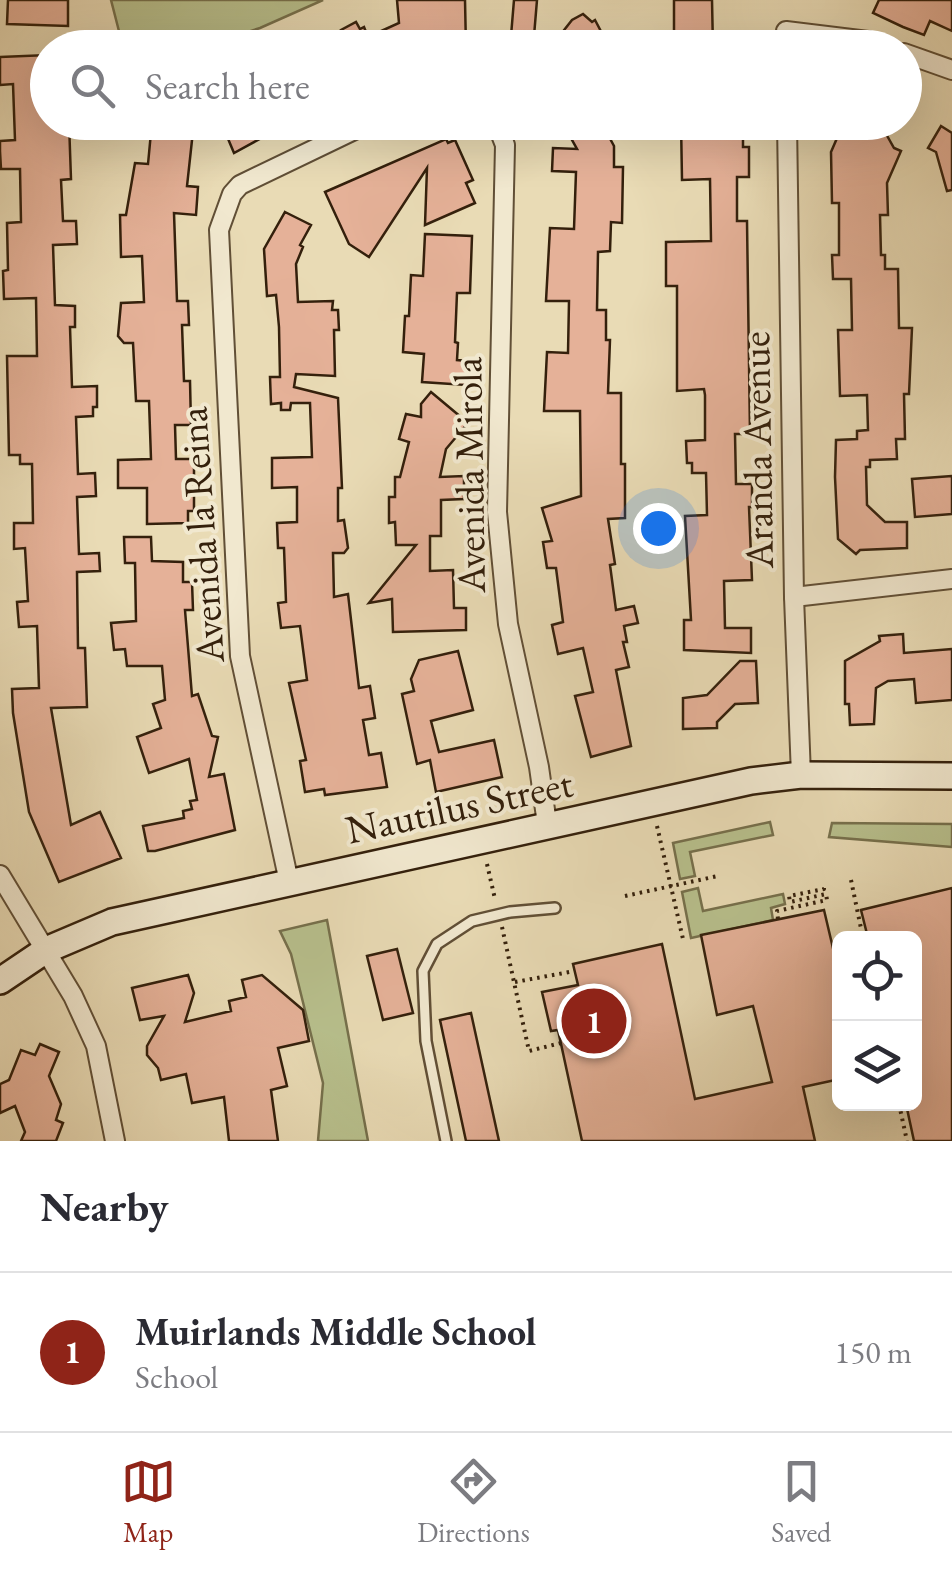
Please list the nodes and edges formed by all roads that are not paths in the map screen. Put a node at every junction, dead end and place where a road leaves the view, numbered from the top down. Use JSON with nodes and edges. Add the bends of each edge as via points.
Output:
{"nodes":[{"id":1,"x":922,"y":59,"type":"edge"},
{"id":2,"x":952,"y":70,"type":"edge"},
{"id":3,"x":334,"y":140,"type":"edge"},
{"id":4,"x":502,"y":140,"type":"edge"},
{"id":5,"x":787,"y":140,"type":"edge"},
{"id":6,"x":952,"y":579,"type":"edge"},
{"id":7,"x":794,"y":598,"type":"junction"},
{"id":8,"x":802,"y":776,"type":"junction"},
{"id":9,"x":952,"y":776,"type":"edge"},
{"id":10,"x":547,"y":824,"type":"junction"},
{"id":11,"x":0,"y":874,"type":"edge"},
{"id":12,"x":289,"y":882,"type":"junction"},
{"id":13,"x":554,"y":908,"type":"dead end"},
{"id":14,"x":46,"y":950,"type":"junction"},
{"id":15,"x":0,"y":981,"type":"edge"},
{"id":16,"x":115,"y":1141,"type":"edge"},
{"id":17,"x":446,"y":1141,"type":"edge"}],
"edges":[{"from":1,"to":2,"type":"street"},
{"from":3,"to":12,"type":"street","name":"Avenida la Reina","via":[[240,185],[219,230],[240,656]]},
{"from":4,"to":10,"type":"street","name":"Avenida Mirola","via":[[497,512],[508,624]]},
{"from":5,"to":7,"type":"street","name":"Aranda Avenue"},
{"from":6,"to":7,"type":"street"},
{"from":7,"to":8,"type":"street","name":"Aranda Avenue"},
{"from":8,"to":9,"type":"main road","name":"Nautilus Street"},
{"from":8,"to":10,"type":"main road","name":"Nautilus Street"},
{"from":10,"to":12,"type":"main road","name":"Nautilus Street"},
{"from":11,"to":14,"type":"street"},
{"from":12,"to":14,"type":"main road","name":"Nautilus Street","via":[[112,922]]},
{"from":13,"to":17,"type":"lane","via":[[472,921],[436,944],[423,971],[426,1041]]},
{"from":14,"to":15,"type":"main road","name":"Nautilus Street"},
{"from":14,"to":16,"type":"street","via":[[96,1046]]}]}
